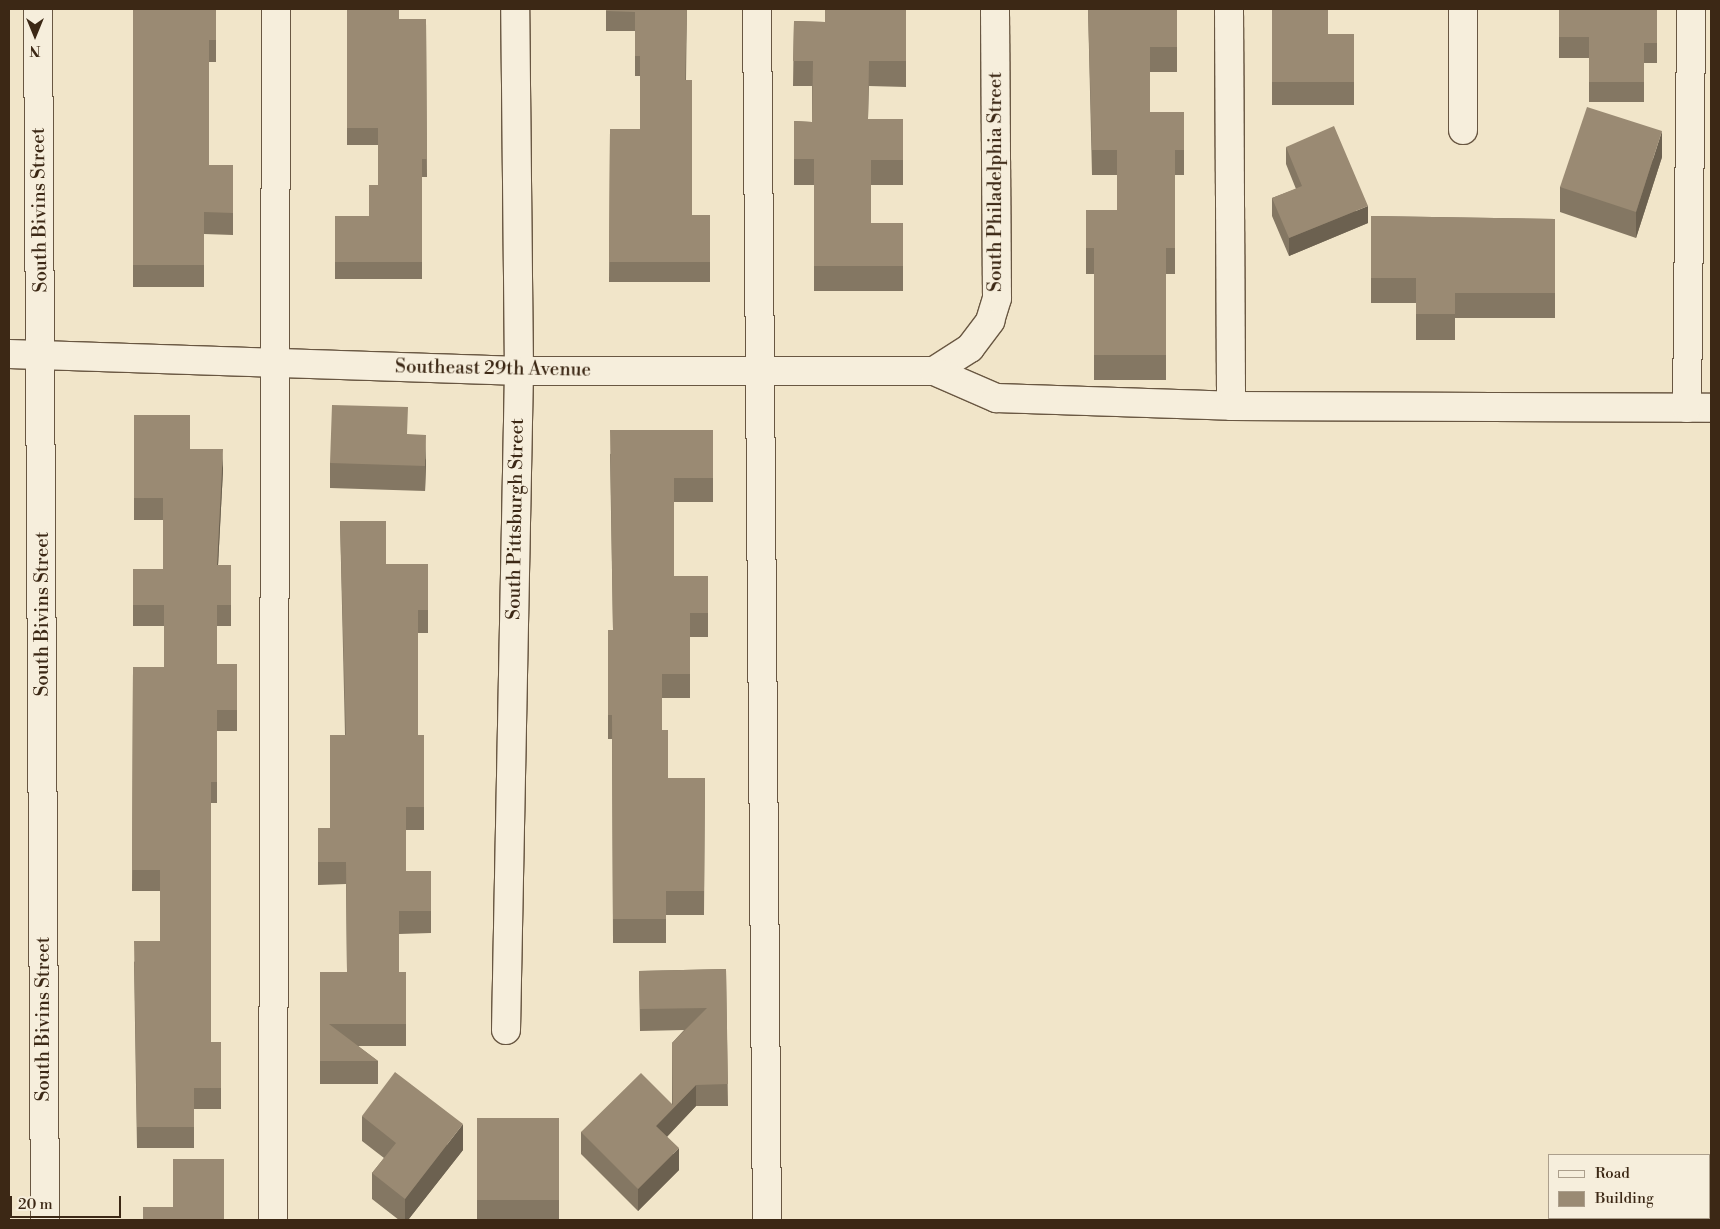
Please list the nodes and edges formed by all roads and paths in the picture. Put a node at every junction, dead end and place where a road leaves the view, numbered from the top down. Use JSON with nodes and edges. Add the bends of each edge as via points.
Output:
{"nodes":[{"id":1,"x":38,"y":9,"type":"edge"},
{"id":2,"x":276,"y":9,"type":"edge"},
{"id":3,"x":515,"y":9,"type":"edge"},
{"id":4,"x":757,"y":9,"type":"edge"},
{"id":5,"x":995,"y":9,"type":"edge"},
{"id":6,"x":1229,"y":9,"type":"edge"},
{"id":7,"x":1463,"y":9,"type":"edge"},
{"id":8,"x":1691,"y":9,"type":"edge"},
{"id":9,"x":1463,"y":130,"type":"dead end"},
{"id":10,"x":9,"y":354,"type":"edge"},
{"id":11,"x":42,"y":354,"type":"junction"},
{"id":12,"x":277,"y":362,"type":"junction"},
{"id":13,"x":758,"y":370,"type":"junction"},
{"id":14,"x":934,"y":370,"type":"junction"},
{"id":15,"x":519,"y":371,"type":"junction"},
{"id":16,"x":1231,"y":406,"type":"junction"},
{"id":17,"x":1699,"y":408,"type":"edge"},
{"id":18,"x":506,"y":1030,"type":"dead end"},
{"id":19,"x":45,"y":1220,"type":"edge"},
{"id":20,"x":273,"y":1220,"type":"edge"},
{"id":21,"x":767,"y":1220,"type":"edge"}],
"edges":[{"from":1,"to":11,"type":"street","name":"South Bivins Street"},
{"from":2,"to":12,"type":"street"},
{"from":3,"to":15,"type":"street","name":"South Pittsburgh Street"},
{"from":4,"to":13,"type":"street"},
{"from":5,"to":14,"type":"street","name":"South Philadelphia Street","via":[[997,298],[990,321],[970,348]]},
{"from":6,"to":16,"type":"street"},
{"from":7,"to":9,"type":"street"},
{"from":8,"to":17,"type":"street"},
{"from":10,"to":11,"type":"street","name":"Southeast 29th Avenue"},
{"from":11,"to":12,"type":"street","name":"Southeast 29th Avenue"},
{"from":11,"to":19,"type":"street","name":"South Bivins Street"},
{"from":12,"to":15,"type":"street","name":"Southeast 29th Avenue"},
{"from":12,"to":20,"type":"street"},
{"from":13,"to":14,"type":"street","name":"Southeast 29th Avenue"},
{"from":13,"to":15,"type":"street","name":"Southeast 29th Avenue"},
{"from":13,"to":21,"type":"street"},
{"from":14,"to":16,"type":"street","via":[[996,398]]},
{"from":15,"to":18,"type":"street","name":"South Pittsburgh Street"},
{"from":16,"to":17,"type":"street"}]}
